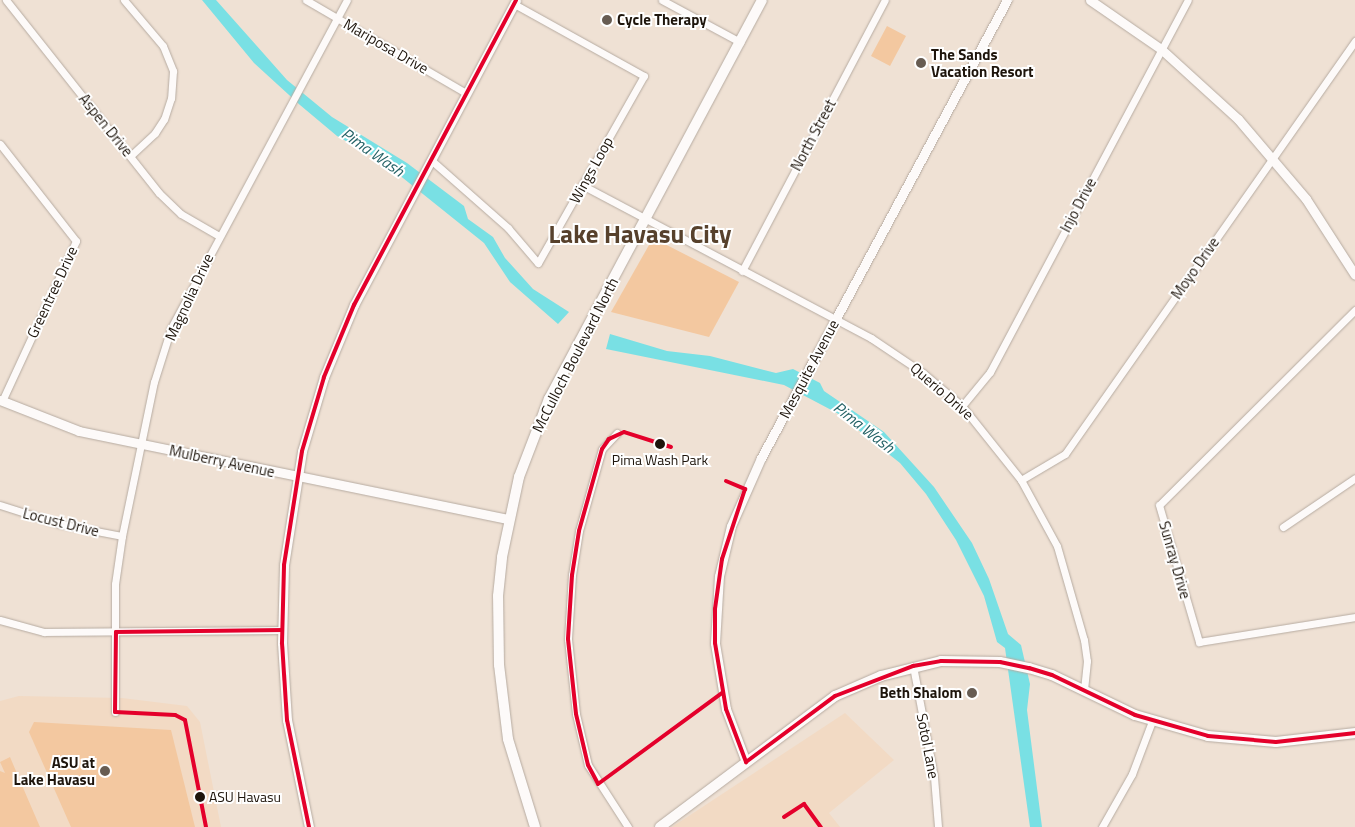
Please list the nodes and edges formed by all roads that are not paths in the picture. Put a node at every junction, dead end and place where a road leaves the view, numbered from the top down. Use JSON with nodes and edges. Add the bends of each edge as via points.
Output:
{"nodes":[{"id":1,"x":6,"y":0,"type":"edge"},
{"id":2,"x":124,"y":0,"type":"edge"},
{"id":3,"x":306,"y":0,"type":"edge"},
{"id":4,"x":347,"y":0,"type":"edge"},
{"id":5,"x":662,"y":0,"type":"edge"},
{"id":6,"x":762,"y":0,"type":"edge"},
{"id":7,"x":885,"y":0,"type":"edge"},
{"id":8,"x":1006,"y":0,"type":"edge"},
{"id":9,"x":1090,"y":0,"type":"edge"},
{"id":10,"x":1188,"y":0,"type":"edge"},
{"id":11,"x":515,"y":2,"type":"edge"},
{"id":12,"x":337,"y":18,"type":"junction"},
{"id":13,"x":1355,"y":41,"type":"edge"},
{"id":14,"x":740,"y":42,"type":"junction"},
{"id":15,"x":1160,"y":49,"type":"junction"},
{"id":16,"x":466,"y":93,"type":"junction"},
{"id":17,"x":0,"y":144,"type":"edge"},
{"id":18,"x":132,"y":156,"type":"junction"},
{"id":19,"x":1273,"y":156,"type":"junction"},
{"id":20,"x":431,"y":160,"type":"junction"},
{"id":21,"x":582,"y":185,"type":"junction"},
{"id":22,"x":646,"y":219,"type":"junction"},
{"id":23,"x":219,"y":236,"type":"junction"},
{"id":24,"x":742,"y":271,"type":"junction"},
{"id":25,"x":1355,"y":275,"type":"edge"},
{"id":26,"x":1355,"y":310,"type":"edge"},
{"id":27,"x":835,"y":320,"type":"junction"},
{"id":28,"x":1,"y":400,"type":"edge"},
{"id":29,"x":962,"y":406,"type":"junction"},
{"id":30,"x":618,"y":433,"type":"dead end"},
{"id":31,"x":142,"y":444,"type":"junction"},
{"id":32,"x":297,"y":477,"type":"junction"},
{"id":33,"x":1355,"y":478,"type":"edge"},
{"id":34,"x":1021,"y":480,"type":"junction"},
{"id":35,"x":0,"y":505,"type":"edge"},
{"id":36,"x":508,"y":519,"type":"junction"},
{"id":37,"x":1283,"y":527,"type":"dead end"},
{"id":38,"x":122,"y":536,"type":"junction"},
{"id":39,"x":1355,"y":617,"type":"edge"},
{"id":40,"x":0,"y":620,"type":"edge"},
{"id":41,"x":282,"y":630,"type":"junction"},
{"id":42,"x":116,"y":632,"type":"junction"},
{"id":43,"x":913,"y":666,"type":"junction"},
{"id":44,"x":1084,"y":690,"type":"junction"},
{"id":45,"x":115,"y":712,"type":"dead end"},
{"id":46,"x":1152,"y":721,"type":"junction"},
{"id":47,"x":1355,"y":733,"type":"edge"},
{"id":48,"x":746,"y":762,"type":"junction"},
{"id":49,"x":309,"y":827,"type":"edge"},
{"id":50,"x":535,"y":827,"type":"edge"},
{"id":51,"x":628,"y":827,"type":"edge"},
{"id":52,"x":660,"y":827,"type":"edge"},
{"id":53,"x":938,"y":827,"type":"edge"},
{"id":54,"x":1102,"y":827,"type":"edge"}],
"edges":[{"from":1,"to":18,"type":"street","name":"Aspen Drive"},
{"from":2,"to":18,"type":"street","via":[[163,46],[173,71],[171,98],[164,119]]},
{"from":3,"to":12,"type":"street","name":"Mariposa Drive"},
{"from":4,"to":12,"type":"street","name":"Magnolia Drive"},
{"from":5,"to":14,"type":"street"},
{"from":6,"to":14,"type":"main road","name":"McCulloch Boulevard North"},
{"from":7,"to":24,"type":"street","name":"North Street"},
{"from":8,"to":27,"type":"street","name":"Mesquite Avenue"},
{"from":9,"to":15,"type":"street"},
{"from":10,"to":15,"type":"street","name":"Injo Drive"},
{"from":11,"to":16,"type":"street"},
{"from":11,"to":21,"type":"street","name":"Wings Loop","via":[[644,76]]},
{"from":12,"to":16,"type":"street","name":"Mariposa Drive"},
{"from":12,"to":23,"type":"street","name":"Magnolia Drive"},
{"from":13,"to":19,"type":"street","name":"Moyo Drive"},
{"from":14,"to":22,"type":"main road","name":"McCulloch Boulevard North"},
{"from":15,"to":19,"type":"street","via":[[1238,119]]},
{"from":15,"to":29,"type":"street","name":"Injo Drive","via":[[990,372]]},
{"from":16,"to":20,"type":"street"},
{"from":17,"to":28,"type":"street","name":"Greentree Drive","via":[[76,241]]},
{"from":18,"to":23,"type":"street","name":"Aspen Drive","via":[[159,193],[181,214]]},
{"from":19,"to":25,"type":"street","via":[[1306,199]]},
{"from":19,"to":34,"type":"street","name":"Moyo Drive","via":[[1065,454]]},
{"from":20,"to":21,"type":"street","name":"Wings Loop","via":[[508,228],[538,263]]},
{"from":20,"to":32,"type":"street","via":[[371,270],[338,340],[312,413]]},
{"from":21,"to":22,"type":"street","name":"Querio Drive"},
{"from":22,"to":24,"type":"street","name":"Querio Drive"},
{"from":22,"to":36,"type":"main road","name":"McCulloch Boulevard North","via":[[547,404],[531,439]]},
{"from":23,"to":31,"type":"street","name":"Magnolia Drive","via":[[171,328],[154,382]]},
{"from":24,"to":27,"type":"street","name":"Querio Drive"},
{"from":26,"to":39,"type":"street","name":"Sunray Drive","via":[[1159,505],[1199,642]]},
{"from":27,"to":29,"type":"street","name":"Querio Drive","via":[[898,354]]},
{"from":27,"to":48,"type":"street","name":"Mesquite Avenue","via":[[745,489],[722,559],[715,609],[716,660],[730,726]]},
{"from":28,"to":31,"type":"street","name":"Mulberry Avenue","via":[[61,425]]},
{"from":29,"to":34,"type":"street","name":"Querio Drive"},
{"from":30,"to":51,"type":"street","via":[[602,449],[579,531],[572,575],[568,639],[576,714],[588,765]]},
{"from":31,"to":32,"type":"street","name":"Mulberry Avenue"},
{"from":31,"to":38,"type":"street","name":"Magnolia Drive"},
{"from":32,"to":36,"type":"street","name":"Mulberry Avenue"},
{"from":32,"to":41,"type":"street","via":[[284,565]]},
{"from":33,"to":37,"type":"street"},
{"from":34,"to":44,"type":"street","name":"Querio Drive","via":[[1042,514],[1070,582],[1087,661]]},
{"from":35,"to":38,"type":"street","name":"Locust Drive","via":[[60,524]]},
{"from":36,"to":50,"type":"main road","name":"McCulloch Boulevard North","via":[[498,596],[499,665],[508,739]]},
{"from":38,"to":42,"type":"street","name":"Magnolia Drive","via":[[115,584]]},
{"from":40,"to":42,"type":"street","via":[[35,632]]},
{"from":41,"to":42,"type":"street"},
{"from":41,"to":49,"type":"street","via":[[287,720]]},
{"from":42,"to":45,"type":"street","name":"Magnolia Drive"},
{"from":43,"to":44,"type":"main road","via":[[941,661],[1000,662],[1052,675]]},
{"from":43,"to":48,"type":"main road","via":[[836,696]]},
{"from":43,"to":53,"type":"street","name":"Sotol Lane","via":[[934,777]]},
{"from":44,"to":46,"type":"main road"},
{"from":46,"to":47,"type":"main road","via":[[1199,734],[1241,740],[1309,740]]},
{"from":46,"to":54,"type":"street","via":[[1132,774]]},
{"from":48,"to":52,"type":"main road"}]}
